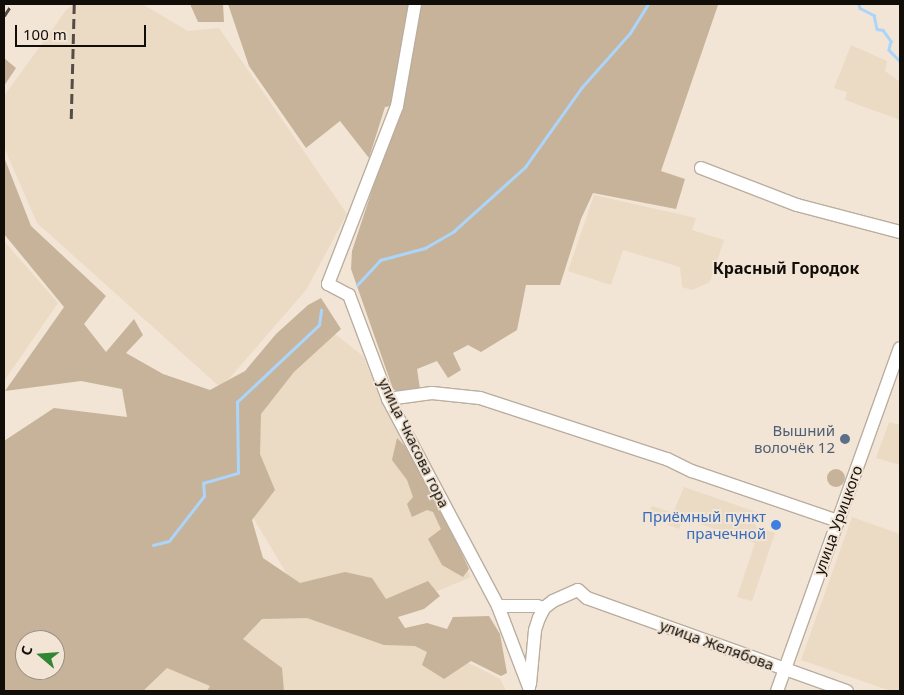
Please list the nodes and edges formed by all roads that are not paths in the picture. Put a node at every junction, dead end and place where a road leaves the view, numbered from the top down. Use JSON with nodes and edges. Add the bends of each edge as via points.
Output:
{"nodes":[{"id":1,"x":415,"y":4,"type":"edge"},
{"id":2,"x":701,"y":168,"type":"dead end"},
{"id":3,"x":900,"y":232,"type":"edge"},
{"id":4,"x":900,"y":348,"type":"edge"},
{"id":5,"x":388,"y":399,"type":"junction"},
{"id":6,"x":838,"y":521,"type":"junction"},
{"id":7,"x":498,"y":606,"type":"junction"},
{"id":8,"x":544,"y":608,"type":"junction"},
{"id":9,"x":785,"y":669,"type":"junction"},
{"id":10,"x":529,"y":689,"type":"edge"},
{"id":11,"x":777,"y":691,"type":"edge"},
{"id":12,"x":847,"y":691,"type":"edge"}],
"edges":[{"from":1,"to":5,"type":"street","name":"улица Чкасова гора","via":[[397,106],[328,284],[349,295]]},
{"from":2,"to":3,"type":"street","via":[[797,205]]},
{"from":4,"to":6,"type":"street","name":"улица Урицкого"},
{"from":5,"to":6,"type":"street","via":[[432,393],[480,398],[667,459],[692,471]]},
{"from":5,"to":7,"type":"street","name":"улица Чкасова гора"},
{"from":6,"to":9,"type":"street","name":"улица Урицкого"},
{"from":7,"to":8,"type":"street"},
{"from":7,"to":10,"type":"street","name":"улица Чкасова гора"},
{"from":8,"to":9,"type":"street","name":"улица Желябова","via":[[565,594],[578,590],[587,598]]},
{"from":8,"to":10,"type":"street","via":[[535,630]]},
{"from":9,"to":11,"type":"street","name":"улица Урицкого"},
{"from":9,"to":12,"type":"street","name":"улица Желябова"}]}
